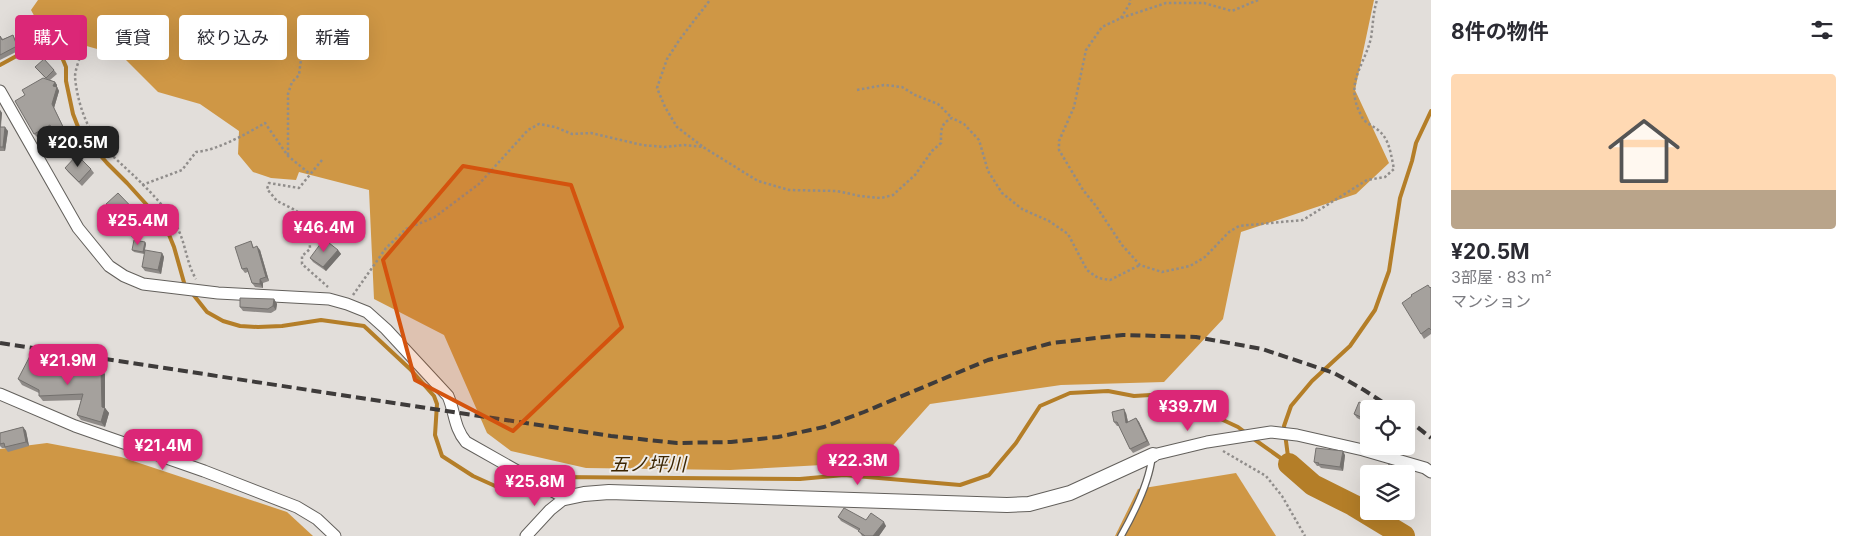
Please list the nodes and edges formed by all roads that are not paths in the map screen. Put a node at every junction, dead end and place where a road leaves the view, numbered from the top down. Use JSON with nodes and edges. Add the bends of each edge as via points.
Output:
{"nodes":[{"id":1,"x":0,"y":91,"type":"edge"},
{"id":2,"x":0,"y":394,"type":"edge"},
{"id":3,"x":1153,"y":455,"type":"junction"},
{"id":4,"x":1431,"y":472,"type":"edge"},
{"id":5,"x":561,"y":495,"type":"junction"},
{"id":6,"x":334,"y":536,"type":"edge"},
{"id":7,"x":526,"y":536,"type":"edge"},
{"id":8,"x":1121,"y":536,"type":"edge"}],
"edges":[{"from":1,"to":5,"type":"street","via":[[78,228],[109,266],[144,284],[206,292],[329,299],[367,312],[448,396],[459,434],[466,442]]},
{"from":2,"to":6,"type":"street","via":[[74,426],[297,507],[317,519]]},
{"from":3,"to":4,"type":"street","via":[[1231,437],[1276,432],[1363,450]]},
{"from":3,"to":5,"type":"street","via":[[1070,493],[1029,504],[609,492]]},
{"from":3,"to":8,"type":"lane","via":[[1150,473]]},
{"from":5,"to":7,"type":"street"}]}
